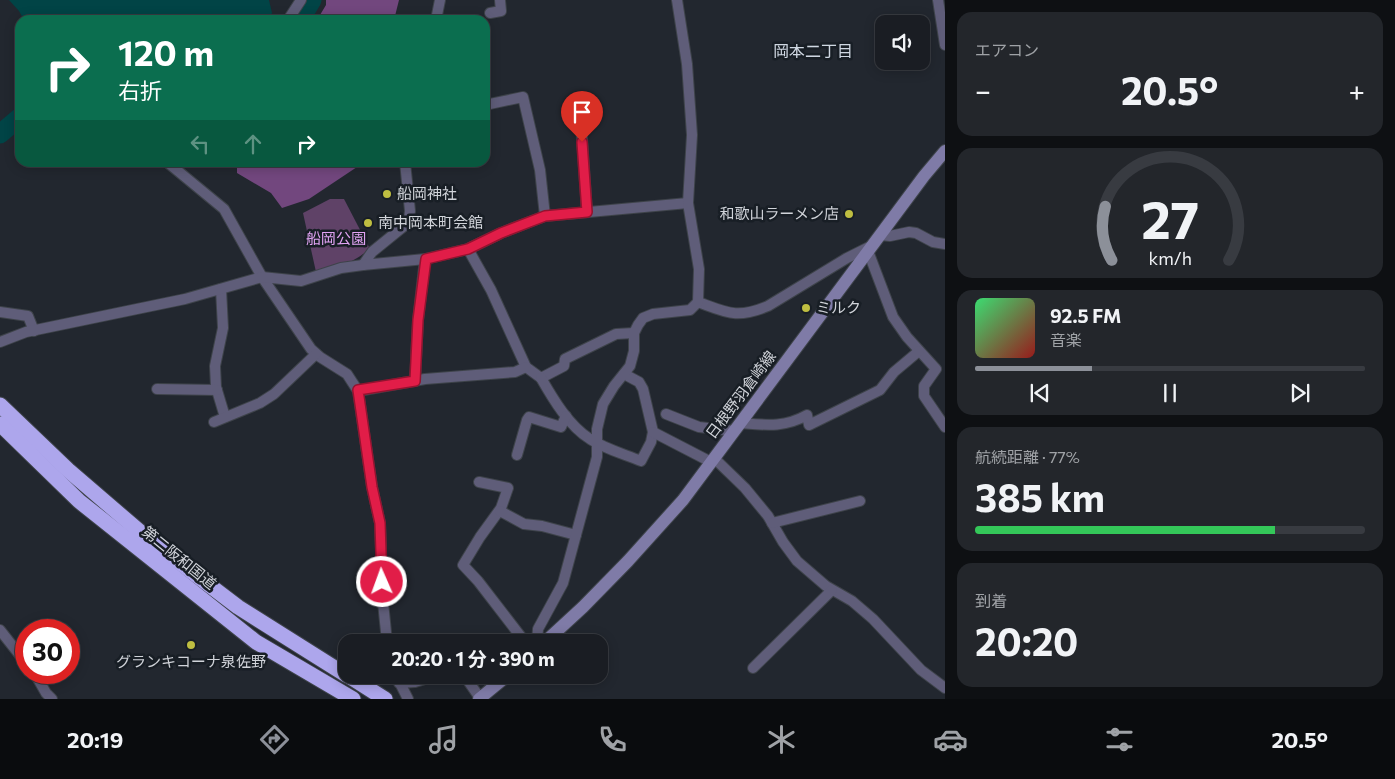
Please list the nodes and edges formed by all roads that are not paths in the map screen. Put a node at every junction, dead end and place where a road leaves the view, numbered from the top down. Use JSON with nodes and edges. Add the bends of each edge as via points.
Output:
{"nodes":[{"id":1,"x":301,"y":0,"type":"edge"},
{"id":2,"x":440,"y":0,"type":"edge"},
{"id":3,"x":500,"y":0,"type":"edge"},
{"id":4,"x":677,"y":0,"type":"edge"},
{"id":5,"x":938,"y":0,"type":"edge"},
{"id":6,"x":490,"y":13,"type":"dead end"},
{"id":7,"x":291,"y":15,"type":"edge"},
{"id":8,"x":438,"y":15,"type":"edge"},
{"id":9,"x":945,"y":44,"type":"edge"},
{"id":10,"x":490,"y":104,"type":"edge"},
{"id":11,"x":580,"y":124,"type":"dead end"},
{"id":12,"x":945,"y":151,"type":"edge"},
{"id":13,"x":173,"y":167,"type":"edge"},
{"id":14,"x":406,"y":167,"type":"edge"},
{"id":15,"x":688,"y":203,"type":"junction"},
{"id":16,"x":587,"y":212,"type":"junction"},
{"id":17,"x":545,"y":216,"type":"junction"},
{"id":18,"x":880,"y":235,"type":"junction"},
{"id":19,"x":945,"y":244,"type":"edge"},
{"id":20,"x":869,"y":248,"type":"junction"},
{"id":21,"x":468,"y":249,"type":"junction"},
{"id":22,"x":426,"y":259,"type":"junction"},
{"id":23,"x":363,"y":265,"type":"junction"},
{"id":24,"x":262,"y":277,"type":"junction"},
{"id":25,"x":221,"y":289,"type":"junction"},
{"id":26,"x":698,"y":302,"type":"junction"},
{"id":27,"x":0,"y":312,"type":"edge"},
{"id":28,"x":34,"y":331,"type":"junction"},
{"id":29,"x":634,"y":333,"type":"junction"},
{"id":30,"x":0,"y":342,"type":"edge"},
{"id":31,"x":919,"y":351,"type":"junction"},
{"id":32,"x":316,"y":354,"type":"junction"},
{"id":33,"x":526,"y":368,"type":"junction"},
{"id":34,"x":624,"y":374,"type":"junction"},
{"id":35,"x":541,"y":378,"type":"junction"},
{"id":36,"x":415,"y":381,"type":"junction"},
{"id":37,"x":157,"y":389,"type":"dead end"},
{"id":38,"x":217,"y":390,"type":"junction"},
{"id":39,"x":358,"y":390,"type":"junction"},
{"id":40,"x":0,"y":405,"type":"edge"},
{"id":41,"x":666,"y":414,"type":"dead end"},
{"id":42,"x":566,"y":416,"type":"junction"},
{"id":43,"x":225,"y":417,"type":"junction"},
{"id":44,"x":214,"y":422,"type":"dead end"},
{"id":45,"x":0,"y":424,"type":"edge"},
{"id":46,"x":737,"y":427,"type":"junction"},
{"id":47,"x":945,"y":428,"type":"edge"},
{"id":48,"x":653,"y":432,"type":"junction"},
{"id":49,"x":597,"y":443,"type":"junction"},
{"id":50,"x":517,"y":455,"type":"dead end"},
{"id":51,"x":713,"y":460,"type":"junction"},
{"id":52,"x":479,"y":482,"type":"dead end"},
{"id":53,"x":860,"y":501,"type":"dead end"},
{"id":54,"x":500,"y":511,"type":"junction"},
{"id":55,"x":772,"y":523,"type":"junction"},
{"id":56,"x":576,"y":535,"type":"junction"},
{"id":57,"x":832,"y":590,"type":"junction"},
{"id":58,"x":0,"y":630,"type":"edge"},
{"id":59,"x":386,"y":634,"type":"edge"},
{"id":60,"x":519,"y":634,"type":"edge"},
{"id":61,"x":538,"y":634,"type":"edge"},
{"id":62,"x":554,"y":634,"type":"edge"},
{"id":63,"x":15,"y":649,"type":"edge"},
{"id":64,"x":753,"y":668,"type":"dead end"},
{"id":65,"x":338,"y":670,"type":"edge"},
{"id":66,"x":41,"y":684,"type":"edge"},
{"id":67,"x":361,"y":684,"type":"edge"},
{"id":68,"x":400,"y":684,"type":"edge"},
{"id":69,"x":470,"y":684,"type":"edge"},
{"id":70,"x":497,"y":684,"type":"edge"},
{"id":71,"x":945,"y":688,"type":"edge"},
{"id":72,"x":52,"y":699,"type":"edge"},
{"id":73,"x":353,"y":699,"type":"edge"},
{"id":74,"x":385,"y":699,"type":"edge"},
{"id":75,"x":408,"y":699,"type":"edge"},
{"id":76,"x":479,"y":699,"type":"edge"}],
"edges":[{"from":1,"to":7,"type":"street"},
{"from":2,"to":8,"type":"street"},
{"from":3,"to":6,"type":"street","via":[[501,11]]},
{"from":4,"to":15,"type":"street","via":[[687,64],[692,135]]},
{"from":5,"to":9,"type":"street"},
{"from":10,"to":17,"type":"street","via":[[523,97],[540,170]]},
{"from":11,"to":16,"type":"street"},
{"from":12,"to":18,"type":"main road","name":"日根野羽倉崎線"},
{"from":13,"to":24,"type":"street","via":[[224,208]]},
{"from":14,"to":23,"type":"street","via":[[409,219],[372,252]]},
{"from":15,"to":16,"type":"street"},
{"from":15,"to":26,"type":"street","via":[[699,269]]},
{"from":16,"to":17,"type":"street"},
{"from":17,"to":21,"type":"street"},
{"from":18,"to":19,"type":"street","via":[[909,232]]},
{"from":18,"to":20,"type":"main road","name":"日根野羽倉崎線"},
{"from":20,"to":26,"type":"street","via":[[755,312],[729,313]]},
{"from":20,"to":31,"type":"street","via":[[893,317]]},
{"from":20,"to":46,"type":"main road","name":"日根野羽倉崎線"},
{"from":21,"to":22,"type":"street"},
{"from":21,"to":33,"type":"street","via":[[491,290]]},
{"from":22,"to":23,"type":"street"},
{"from":22,"to":36,"type":"street"},
{"from":23,"to":24,"type":"street","via":[[341,268],[301,281]]},
{"from":24,"to":25,"type":"street"},
{"from":24,"to":32,"type":"street"},
{"from":25,"to":28,"type":"street"},
{"from":25,"to":38,"type":"street","via":[[223,328],[215,366]]},
{"from":26,"to":29,"type":"street","via":[[690,310],[643,318]]},
{"from":27,"to":28,"type":"street","via":[[28,316]]},
{"from":28,"to":30,"type":"street"},
{"from":29,"to":34,"type":"street","via":[[634,351]]},
{"from":29,"to":35,"type":"street","via":[[616,334],[565,359],[564,366]]},
{"from":31,"to":46,"type":"street","via":[[894,372],[880,390],[810,425],[807,415],[786,424]]},
{"from":31,"to":47,"type":"street","via":[[936,369],[924,386],[924,396]]},
{"from":32,"to":39,"type":"street","via":[[347,374]]},
{"from":32,"to":43,"type":"street","via":[[274,394]]},
{"from":33,"to":35,"type":"street"},
{"from":33,"to":36,"type":"street","via":[[515,372]]},
{"from":34,"to":48,"type":"street","via":[[639,382],[643,389]]},
{"from":34,"to":49,"type":"street","via":[[603,404]]},
{"from":35,"to":42,"type":"street"},
{"from":36,"to":39,"type":"street"},
{"from":37,"to":38,"type":"street"},
{"from":38,"to":43,"type":"street"},
{"from":39,"to":59,"type":"street","via":[[380,523]]},
{"from":40,"to":65,"type":"highway","name":"第二阪和国道","via":[[68,470],[146,537],[238,607]]},
{"from":41,"to":46,"type":"street","via":[[699,427]]},
{"from":42,"to":49,"type":"street"},
{"from":42,"to":50,"type":"street","via":[[561,427],[529,417]]},
{"from":43,"to":44,"type":"street"},
{"from":45,"to":73,"type":"highway","name":"第二阪和国道","via":[[79,501],[256,642]]},
{"from":46,"to":51,"type":"main road","name":"日根野羽倉崎線"},
{"from":48,"to":49,"type":"street","via":[[641,461]]},
{"from":48,"to":51,"type":"street"},
{"from":49,"to":56,"type":"street","via":[[597,457]]},
{"from":51,"to":55,"type":"street","via":[[745,488]]},
{"from":51,"to":62,"type":"main road","name":"日根野羽倉崎線","via":[[683,500],[628,561]]},
{"from":52,"to":54,"type":"street","via":[[508,488]]},
{"from":53,"to":55,"type":"street"},
{"from":54,"to":56,"type":"street","via":[[524,524]]},
{"from":54,"to":60,"type":"street","via":[[463,565]]},
{"from":55,"to":57,"type":"street","via":[[796,561]]},
{"from":56,"to":61,"type":"street","via":[[563,583]]},
{"from":57,"to":64,"type":"street"},
{"from":57,"to":71,"type":"street","via":[[852,600],[921,670]]},
{"from":58,"to":63,"type":"street"},
{"from":66,"to":72,"type":"street"},
{"from":67,"to":74,"type":"highway","name":"第二阪和国道"},
{"from":68,"to":75,"type":"street"},
{"from":69,"to":76,"type":"street"},
{"from":70,"to":76,"type":"main road"}]}
